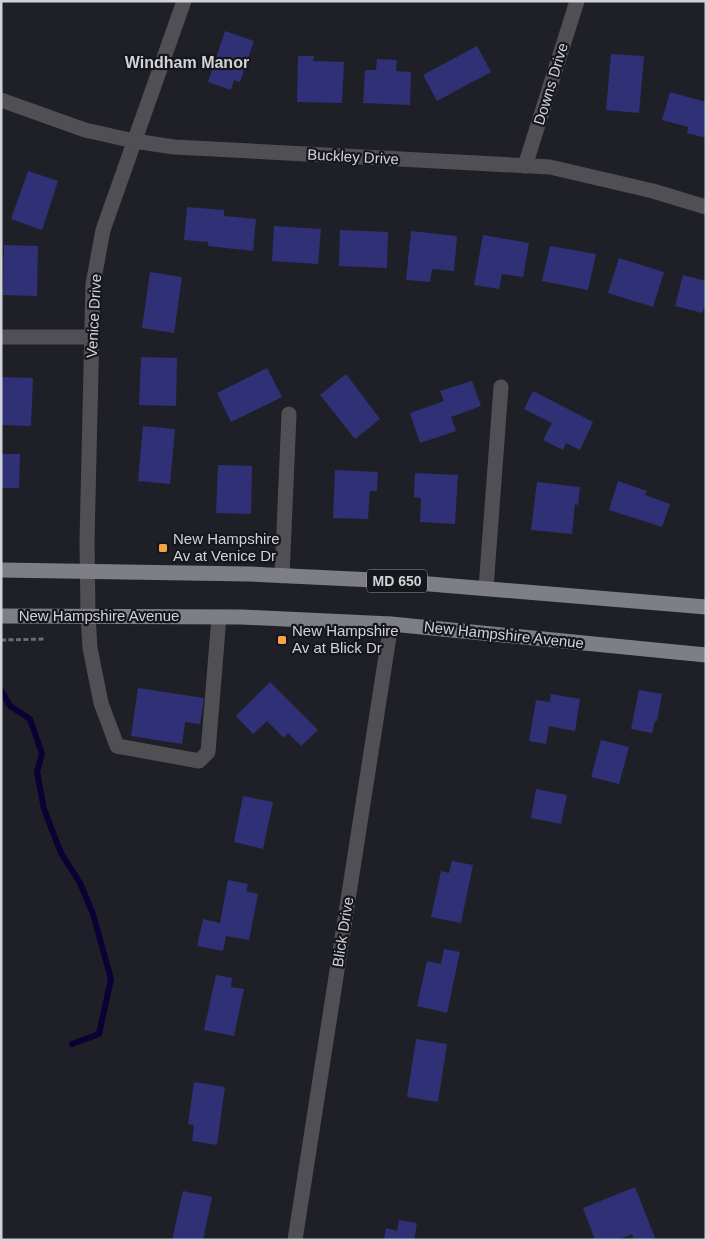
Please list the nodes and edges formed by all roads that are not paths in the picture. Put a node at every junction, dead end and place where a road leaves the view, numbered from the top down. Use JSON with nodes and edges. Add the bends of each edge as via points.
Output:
{"nodes":[{"id":1,"x":184,"y":1,"type":"edge"},
{"id":2,"x":577,"y":1,"type":"edge"},
{"id":3,"x":1,"y":100,"type":"edge"},
{"id":4,"x":134,"y":141,"type":"junction"},
{"id":5,"x":525,"y":166,"type":"junction"},
{"id":6,"x":706,"y":207,"type":"edge"},
{"id":7,"x":1,"y":337,"type":"edge"},
{"id":8,"x":92,"y":337,"type":"junction"},
{"id":9,"x":501,"y":387,"type":"dead end"},
{"id":10,"x":289,"y":414,"type":"dead end"},
{"id":11,"x":1,"y":570,"type":"edge"},
{"id":12,"x":88,"y":572,"type":"junction"},
{"id":13,"x":282,"y":576,"type":"junction"},
{"id":14,"x":486,"y":588,"type":"junction"},
{"id":15,"x":706,"y":607,"type":"edge"},
{"id":16,"x":88,"y":615,"type":"junction"},
{"id":17,"x":1,"y":616,"type":"edge"},
{"id":18,"x":220,"y":617,"type":"junction"},
{"id":19,"x":391,"y":624,"type":"junction"},
{"id":20,"x":706,"y":655,"type":"edge"},
{"id":21,"x":295,"y":1240,"type":"edge"}],
"edges":[{"from":1,"to":4,"type":"street","name":"Venice Drive"},
{"from":2,"to":5,"type":"street","name":"Downs Drive"},
{"from":3,"to":4,"type":"street","name":"Buckley Drive","via":[[85,130]]},
{"from":4,"to":5,"type":"street","name":"Buckley Drive","via":[[174,147]]},
{"from":4,"to":8,"type":"street","name":"Venice Drive","via":[[103,230],[93,284]]},
{"from":5,"to":6,"type":"street","name":"Buckley Drive","via":[[550,168],[653,191]]},
{"from":7,"to":8,"type":"street"},
{"from":8,"to":12,"type":"street","name":"Venice Drive"},
{"from":9,"to":14,"type":"street"},
{"from":10,"to":13,"type":"street"},
{"from":11,"to":12,"type":"main road","number":"MD 650"},
{"from":12,"to":13,"type":"main road","number":"MD 650"},
{"from":12,"to":16,"type":"street","name":"Venice Drive"},
{"from":13,"to":14,"type":"main road","number":"MD 650","via":[[394,580]]},
{"from":14,"to":15,"type":"main road","number":"MD 650"},
{"from":16,"to":17,"type":"main road","name":"New Hampshire Avenue"},
{"from":16,"to":18,"type":"main road","name":"New Hampshire Avenue"},
{"from":16,"to":18,"type":"street","name":"Venice Drive","via":[[90,648],[101,703],[117,746],[199,761],[208,752]]},
{"from":18,"to":19,"type":"main road","name":"New Hampshire Avenue"},
{"from":19,"to":20,"type":"main road","name":"New Hampshire Avenue"},
{"from":19,"to":21,"type":"street","name":"Blick Drive"}]}
